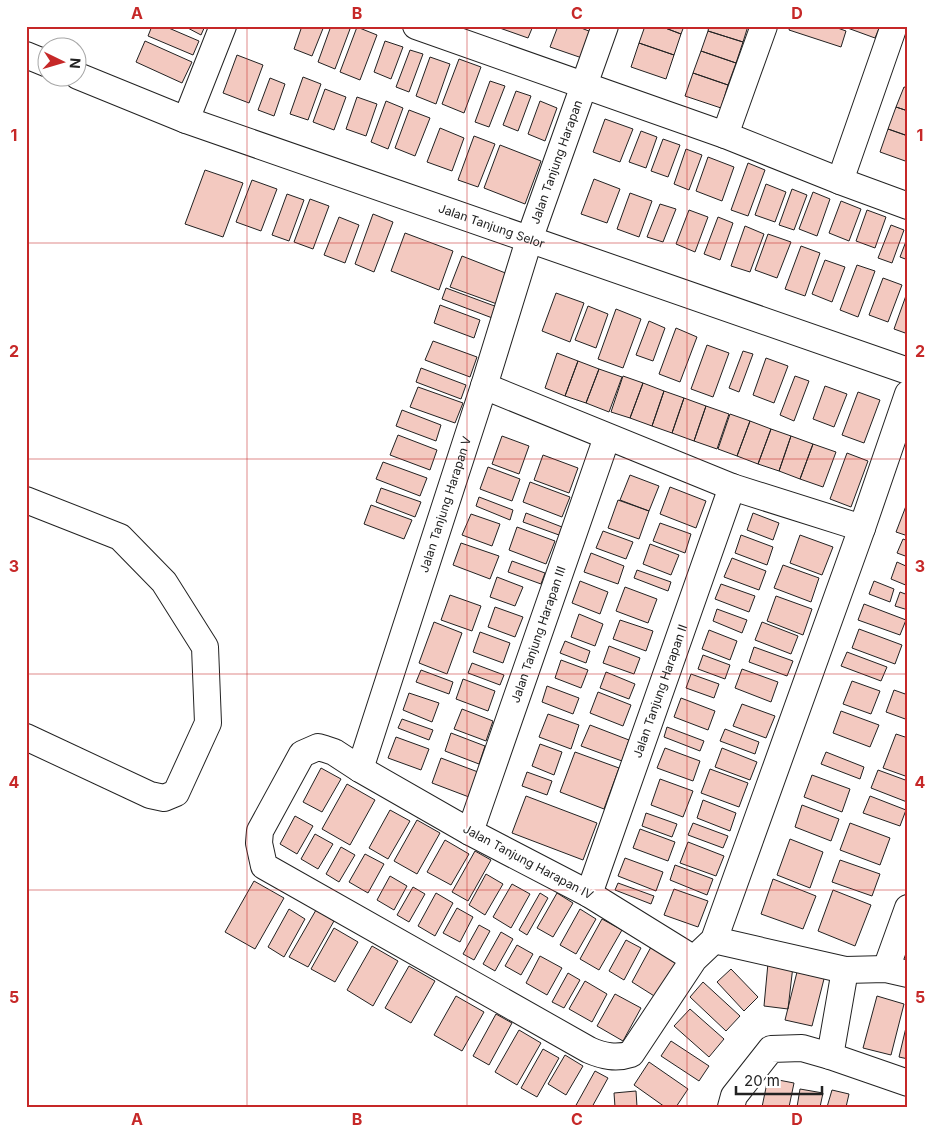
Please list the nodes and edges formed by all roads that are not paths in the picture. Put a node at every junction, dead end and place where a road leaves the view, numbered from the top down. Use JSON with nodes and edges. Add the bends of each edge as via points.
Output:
{"nodes":[{"id":1,"x":223,"y":26,"type":"edge"},
{"id":2,"x":416,"y":26,"type":"edge"},
{"id":3,"x":605,"y":26,"type":"edge"},
{"id":4,"x":764,"y":26,"type":"edge"},
{"id":5,"x":894,"y":26,"type":"edge"},
{"id":6,"x":460,"y":34,"type":"edge"},
{"id":7,"x":26,"y":55,"type":"edge"},
{"id":8,"x":38,"y":60,"type":"edge"},
{"id":9,"x":88,"y":80,"type":"edge"},
{"id":10,"x":584,"y":86,"type":"junction"},
{"id":11,"x":186,"y":120,"type":"junction"},
{"id":12,"x":725,"y":135,"type":"junction"},
{"id":13,"x":840,"y":182,"type":"junction"},
{"id":14,"x":908,"y":206,"type":"edge"},
{"id":15,"x":529,"y":240,"type":"junction"},
{"id":16,"x":908,"y":371,"type":"edge"},
{"id":17,"x":484,"y":386,"type":"junction"},
{"id":18,"x":908,"y":394,"type":"edge"},
{"id":19,"x":607,"y":437,"type":"junction"},
{"id":20,"x":732,"y":487,"type":"junction"},
{"id":21,"x":26,"y":500,"type":"edge"},
{"id":22,"x":862,"y":528,"type":"junction"},
{"id":23,"x":26,"y":738,"type":"edge"},
{"id":24,"x":360,"y":769,"type":"junction"},
{"id":25,"x":470,"y":832,"type":"junction"},
{"id":26,"x":589,"y":894,"type":"junction"},
{"id":27,"x":908,"y":908,"type":"edge"},
{"id":28,"x":714,"y":940,"type":"junction"},
{"id":29,"x":694,"y":959,"type":"junction"},
{"id":30,"x":845,"y":970,"type":"junction"},
{"id":31,"x":897,"y":972,"type":"edge"},
{"id":32,"x":830,"y":1056,"type":"junction"},
{"id":33,"x":908,"y":1083,"type":"edge"},
{"id":34,"x":731,"y":1107,"type":"edge"}],
"edges":[{"from":1,"to":11,"type":"street"},
{"from":2,"to":6,"type":"street"},
{"from":3,"to":10,"type":"street","name":"Jalan Tanjung Harapan"},
{"from":4,"to":12,"type":"street"},
{"from":5,"to":13,"type":"street"},
{"from":6,"to":10,"type":"street"},
{"from":7,"to":8,"type":"street"},
{"from":9,"to":11,"type":"street","name":"Jalan Tanjung Selor"},
{"from":10,"to":12,"type":"street"},
{"from":10,"to":15,"type":"street","name":"Jalan Tanjung Harapan"},
{"from":11,"to":15,"type":"street","name":"Jalan Tanjung Selor"},
{"from":12,"to":13,"type":"street"},
{"from":13,"to":14,"type":"street"},
{"from":15,"to":16,"type":"street","name":"Jalan Tanjung Selor"},
{"from":15,"to":17,"type":"street","name":"Jalan Tanjung Harapan V"},
{"from":17,"to":19,"type":"street"},
{"from":17,"to":24,"type":"street","name":"Jalan Tanjung Harapan V"},
{"from":18,"to":22,"type":"street"},
{"from":19,"to":20,"type":"street"},
{"from":19,"to":25,"type":"street","name":"Jalan Tanjung Harapan III"},
{"from":20,"to":22,"type":"street"},
{"from":20,"to":26,"type":"street","name":"Jalan Tanjung Harapan II"},
{"from":21,"to":23,"type":"street","via":[[120,537],[164,582],[205,646],[208,723],[176,793],[164,798]]},
{"from":22,"to":28,"type":"street"},
{"from":24,"to":25,"type":"street","name":"Jalan Tanjung Harapan IV"},
{"from":24,"to":29,"type":"street","name":"Jalan Tanjung Harapan IV","via":[[334,752],[318,747],[302,754],[260,830],[259,844],[264,866],[601,1055],[631,1054]]},
{"from":25,"to":26,"type":"street","name":"Jalan Tanjung Harapan IV"},
{"from":26,"to":29,"type":"street","name":"Jalan Tanjung Harapan IV"},
{"from":27,"to":31,"type":"street"},
{"from":28,"to":29,"type":"street"},
{"from":28,"to":30,"type":"street"},
{"from":30,"to":31,"type":"street"},
{"from":30,"to":32,"type":"street"},
{"from":32,"to":33,"type":"street"},
{"from":32,"to":34,"type":"street","via":[[802,1048],[771,1049],[734,1096]]}]}
